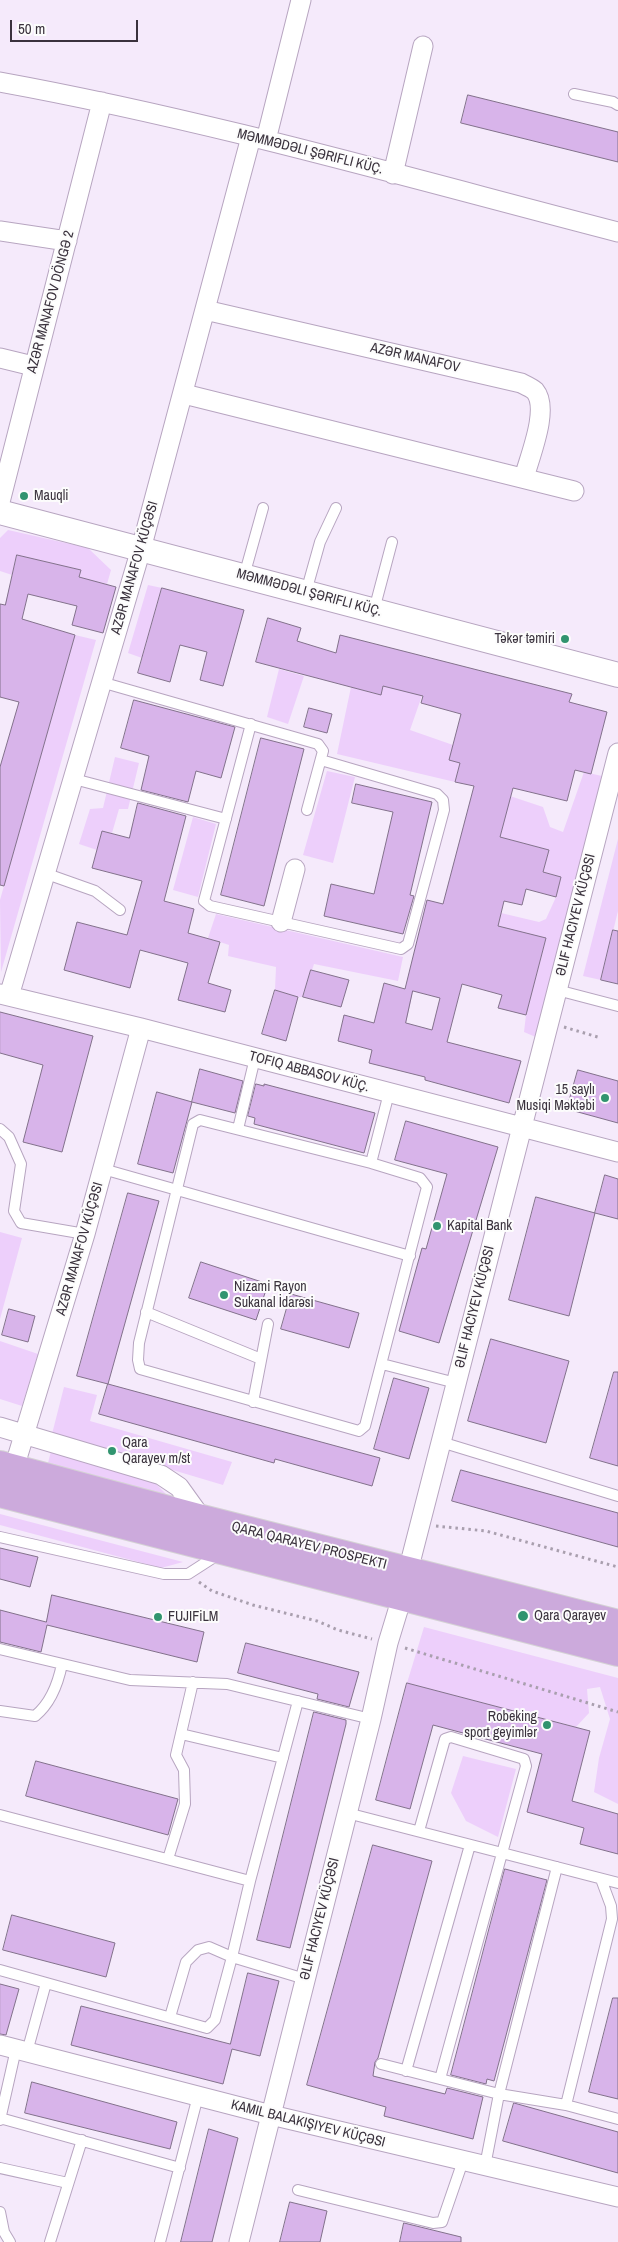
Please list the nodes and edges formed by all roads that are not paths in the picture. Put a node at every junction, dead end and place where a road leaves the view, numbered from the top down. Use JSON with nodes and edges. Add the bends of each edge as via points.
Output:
{"nodes":[{"id":1,"x":301,"y":0,"type":"edge"},
{"id":2,"x":423,"y":46,"type":"dead end"},
{"id":3,"x":0,"y":82,"type":"edge"},
{"id":4,"x":574,"y":94,"type":"dead end"},
{"id":5,"x":102,"y":102,"type":"junction"},
{"id":6,"x":618,"y":105,"type":"edge"},
{"id":7,"x":258,"y":139,"type":"junction"},
{"id":8,"x":393,"y":174,"type":"junction"},
{"id":9,"x":0,"y":231,"type":"edge"},
{"id":10,"x":618,"y":232,"type":"edge"},
{"id":11,"x":67,"y":241,"type":"junction"},
{"id":12,"x":205,"y":310,"type":"junction"},
{"id":13,"x":0,"y":358,"type":"edge"},
{"id":14,"x":33,"y":366,"type":"junction"},
{"id":15,"x":184,"y":394,"type":"junction"},
{"id":16,"x":524,"y":478,"type":"junction"},
{"id":17,"x":574,"y":491,"type":"dead end"},
{"id":18,"x":0,"y":502,"type":"edge"},
{"id":19,"x":263,"y":508,"type":"dead end"},
{"id":20,"x":336,"y":508,"type":"dead end"},
{"id":21,"x":0,"y":512,"type":"edge"},
{"id":22,"x":392,"y":542,"type":"dead end"},
{"id":23,"x":141,"y":549,"type":"junction"},
{"id":24,"x":244,"y":576,"type":"junction"},
{"id":25,"x":306,"y":592,"type":"junction"},
{"id":26,"x":374,"y":610,"type":"junction"},
{"id":27,"x":618,"y":675,"type":"edge"},
{"id":28,"x":101,"y":682,"type":"junction"},
{"id":29,"x":251,"y":724,"type":"junction"},
{"id":30,"x":618,"y":753,"type":"edge"},
{"id":31,"x":321,"y":760,"type":"junction"},
{"id":32,"x":74,"y":779,"type":"junction"},
{"id":33,"x":307,"y":810,"type":"dead end"},
{"id":34,"x":226,"y":819,"type":"junction"},
{"id":35,"x":295,"y":869,"type":"dead end"},
{"id":36,"x":47,"y":874,"type":"junction"},
{"id":37,"x":120,"y":910,"type":"dead end"},
{"id":38,"x":281,"y":922,"type":"junction"},
{"id":39,"x":557,"y":990,"type":"junction"},
{"id":40,"x":5,"y":995,"type":"edge"},
{"id":41,"x":618,"y":1006,"type":"edge"},
{"id":42,"x":142,"y":1028,"type":"junction"},
{"id":43,"x":255,"y":1058,"type":"junction"},
{"id":44,"x":389,"y":1093,"type":"junction"},
{"id":45,"x":521,"y":1127,"type":"junction"},
{"id":46,"x":0,"y":1129,"type":"edge"},
{"id":47,"x":238,"y":1129,"type":"junction"},
{"id":48,"x":618,"y":1152,"type":"edge"},
{"id":49,"x":372,"y":1163,"type":"junction"},
{"id":50,"x":103,"y":1169,"type":"junction"},
{"id":51,"x":178,"y":1190,"type":"junction"},
{"id":52,"x":85,"y":1234,"type":"junction"},
{"id":53,"x":410,"y":1256,"type":"junction"},
{"id":54,"x":146,"y":1312,"type":"junction"},
{"id":55,"x":268,"y":1324,"type":"dead end"},
{"id":56,"x":261,"y":1359,"type":"junction"},
{"id":57,"x":382,"y":1364,"type":"junction"},
{"id":58,"x":456,"y":1383,"type":"junction"},
{"id":59,"x":253,"y":1402,"type":"junction"},
{"id":60,"x":0,"y":1427,"type":"edge"},
{"id":61,"x":23,"y":1433,"type":"junction"},
{"id":62,"x":441,"y":1442,"type":"junction"},
{"id":63,"x":7,"y":1467,"type":"edge"},
{"id":64,"x":3,"y":1494,"type":"edge"},
{"id":65,"x":618,"y":1496,"type":"edge"},
{"id":66,"x":202,"y":1520,"type":"junction"},
{"id":67,"x":0,"y":1537,"type":"edge"},
{"id":68,"x":224,"y":1552,"type":"junction"},
{"id":69,"x":408,"y":1571,"type":"junction"},
{"id":70,"x":402,"y":1597,"type":"junction"},
{"id":71,"x":618,"y":1624,"type":"edge"},
{"id":72,"x":0,"y":1649,"type":"edge"},
{"id":73,"x":618,"y":1652,"type":"edge"},
{"id":74,"x":62,"y":1664,"type":"junction"},
{"id":75,"x":192,"y":1682,"type":"junction"},
{"id":76,"x":298,"y":1701,"type":"junction"},
{"id":77,"x":0,"y":1711,"type":"edge"},
{"id":78,"x":371,"y":1719,"type":"junction"},
{"id":79,"x":181,"y":1734,"type":"junction"},
{"id":80,"x":283,"y":1758,"type":"junction"},
{"id":81,"x":347,"y":1813,"type":"junction"},
{"id":82,"x":0,"y":1815,"type":"edge"},
{"id":83,"x":419,"y":1831,"type":"junction"},
{"id":84,"x":470,"y":1845,"type":"junction"},
{"id":85,"x":502,"y":1853,"type":"junction"},
{"id":86,"x":168,"y":1859,"type":"junction"},
{"id":87,"x":557,"y":1867,"type":"junction"},
{"id":88,"x":601,"y":1879,"type":"junction"},
{"id":89,"x":250,"y":1881,"type":"junction"},
{"id":90,"x":618,"y":1883,"type":"edge"},
{"id":91,"x":232,"y":1957,"type":"junction"},
{"id":92,"x":0,"y":1970,"type":"edge"},
{"id":93,"x":305,"y":1978,"type":"junction"},
{"id":94,"x":46,"y":1983,"type":"junction"},
{"id":95,"x":170,"y":2017,"type":"junction"},
{"id":96,"x":14,"y":2048,"type":"edge"},
{"id":97,"x":381,"y":2064,"type":"dead end"},
{"id":98,"x":406,"y":2071,"type":"junction"},
{"id":99,"x":4,"y":2079,"type":"edge"},
{"id":100,"x":440,"y":2079,"type":"junction"},
{"id":101,"x":500,"y":2094,"type":"junction"},
{"id":102,"x":198,"y":2096,"type":"junction"},
{"id":103,"x":566,"y":2105,"type":"junction"},
{"id":104,"x":271,"y":2115,"type":"junction"},
{"id":105,"x":0,"y":2119,"type":"edge"},
{"id":106,"x":618,"y":2119,"type":"edge"},
{"id":107,"x":82,"y":2140,"type":"junction"},
{"id":108,"x":463,"y":2161,"type":"junction"},
{"id":109,"x":485,"y":2166,"type":"junction"},
{"id":110,"x":0,"y":2168,"type":"edge"},
{"id":111,"x":180,"y":2168,"type":"junction"},
{"id":112,"x":68,"y":2183,"type":"junction"},
{"id":113,"x":298,"y":2190,"type":"dead end"},
{"id":114,"x":618,"y":2197,"type":"edge"},
{"id":115,"x":0,"y":2212,"type":"edge"},
{"id":116,"x":10,"y":2242,"type":"edge"},
{"id":117,"x":50,"y":2242,"type":"edge"},
{"id":118,"x":160,"y":2242,"type":"edge"},
{"id":119,"x":239,"y":2242,"type":"edge"}],
"edges":[{"from":1,"to":7,"type":"street","name":"AZƏR MANAFOV KÜÇƏSI"},
{"from":2,"to":8,"type":"street"},
{"from":3,"to":5,"type":"street","name":"MƏMMƏDƏLI ŞƏRIFLI KÜÇ."},
{"from":4,"to":6,"type":"lane"},
{"from":5,"to":7,"type":"street","name":"MƏMMƏDƏLI ŞƏRIFLI KÜÇ."},
{"from":5,"to":11,"type":"street","name":"AZƏR MANAFOV DÖNGƏ 2"},
{"from":7,"to":8,"type":"street","name":"MƏMMƏDƏLI ŞƏRIFLI KÜÇ."},
{"from":7,"to":12,"type":"street","name":"AZƏR MANAFOV KÜÇƏSI"},
{"from":8,"to":10,"type":"street","name":"MƏMMƏDƏLI ŞƏRIFLI KÜÇ."},
{"from":9,"to":11,"type":"street"},
{"from":11,"to":14,"type":"street","name":"AZƏR MANAFOV DÖNGƏ 2"},
{"from":12,"to":15,"type":"street","name":"AZƏR MANAFOV KÜÇƏSI"},
{"from":12,"to":16,"type":"street","name":"AZƏR MANAFOV","via":[[521,383],[534,390],[540,402],[541,417]]},
{"from":13,"to":14,"type":"street"},
{"from":14,"to":18,"type":"street","name":"AZƏR MANAFOV DÖNGƏ 2"},
{"from":15,"to":16,"type":"street"},
{"from":15,"to":23,"type":"street","name":"AZƏR MANAFOV KÜÇƏSI"},
{"from":16,"to":17,"type":"street"},
{"from":19,"to":24,"type":"lane"},
{"from":20,"to":25,"type":"lane","via":[[320,542]]},
{"from":21,"to":23,"type":"street","name":"MƏMMƏDƏLI ŞƏRIFLI KÜÇ."},
{"from":22,"to":26,"type":"lane"},
{"from":23,"to":24,"type":"street","name":"MƏMMƏDƏLI ŞƏRIFLI KÜÇ."},
{"from":23,"to":28,"type":"street","name":"AZƏR MANAFOV KÜÇƏSI"},
{"from":24,"to":25,"type":"street","name":"MƏMMƏDƏLI ŞƏRIFLI KÜÇ."},
{"from":25,"to":26,"type":"street","name":"MƏMMƏDƏLI ŞƏRIFLI KÜÇ."},
{"from":26,"to":27,"type":"street","name":"MƏMMƏDƏLI ŞƏRIFLI KÜÇ."},
{"from":28,"to":29,"type":"lane"},
{"from":28,"to":32,"type":"street","name":"AZƏR MANAFOV KÜÇƏSI"},
{"from":29,"to":31,"type":"lane","via":[[318,744],[322,751]]},
{"from":29,"to":34,"type":"lane"},
{"from":30,"to":39,"type":"street"},
{"from":31,"to":33,"type":"lane"},
{"from":31,"to":38,"type":"lane","via":[[437,794],[443,800],[444,810],[408,944],[401,949]]},
{"from":32,"to":34,"type":"lane"},
{"from":32,"to":36,"type":"street","name":"AZƏR MANAFOV KÜÇƏSI"},
{"from":34,"to":38,"type":"lane","via":[[204,900],[210,906]]},
{"from":35,"to":38,"type":"street"},
{"from":36,"to":37,"type":"lane","via":[[95,891]]},
{"from":36,"to":40,"type":"street","name":"AZƏR MANAFOV KÜÇƏSI"},
{"from":39,"to":41,"type":"lane"},
{"from":39,"to":45,"type":"street"},
{"from":40,"to":42,"type":"street","name":"TOFIQ ABBASOV KÜÇ."},
{"from":42,"to":43,"type":"street","name":"TOFIQ ABBASOV KÜÇ."},
{"from":42,"to":50,"type":"street","name":"AZƏR MANAFOV KÜÇƏSI"},
{"from":43,"to":44,"type":"street","name":"TOFIQ ABBASOV KÜÇ."},
{"from":43,"to":47,"type":"lane"},
{"from":44,"to":45,"type":"street","name":"TOFIQ ABBASOV KÜÇ."},
{"from":44,"to":49,"type":"lane"},
{"from":45,"to":48,"type":"street","name":"TOFIQ ABBASOV KÜÇ."},
{"from":45,"to":58,"type":"street"},
{"from":46,"to":52,"type":"lane","via":[[9,1137],[21,1164],[14,1211],[21,1222]]},
{"from":47,"to":49,"type":"lane"},
{"from":47,"to":51,"type":"lane","via":[[200,1120],[193,1124]]},
{"from":49,"to":53,"type":"lane","via":[[420,1178],[427,1187]]},
{"from":50,"to":51,"type":"lane"},
{"from":50,"to":52,"type":"street","name":"AZƏR MANAFOV KÜÇƏSI"},
{"from":51,"to":53,"type":"lane"},
{"from":51,"to":54,"type":"lane"},
{"from":52,"to":61,"type":"street","name":"AZƏR MANAFOV KÜÇƏSI"},
{"from":53,"to":57,"type":"lane"},
{"from":54,"to":56,"type":"lane"},
{"from":54,"to":59,"type":"lane","via":[[139,1342],[140,1369]]},
{"from":55,"to":56,"type":"lane"},
{"from":56,"to":59,"type":"lane"},
{"from":57,"to":58,"type":"lane"},
{"from":57,"to":59,"type":"lane","via":[[365,1426],[359,1431]]},
{"from":58,"to":62,"type":"street"},
{"from":60,"to":61,"type":"street"},
{"from":61,"to":63,"type":"street","name":"AZƏR MANAFOV KÜÇƏSI"},
{"from":61,"to":66,"type":"street","via":[[162,1475],[179,1487]]},
{"from":62,"to":65,"type":"lane"},
{"from":62,"to":69,"type":"street"},
{"from":63,"to":64,"type":"street","name":"AZƏR MANAFOV KÜÇƏSI"},
{"from":63,"to":66,"type":"main road","name":"QARA QARAYEV PROSPEKTI"},
{"from":64,"to":68,"type":"main road","name":"QARA QARAYEV PROSPEKTI"},
{"from":66,"to":69,"type":"main road","name":"QARA QARAYEV PROSPEKTI"},
{"from":67,"to":68,"type":"lane","via":[[164,1574],[188,1574]]},
{"from":68,"to":70,"type":"main road","name":"QARA QARAYEV PROSPEKTI"},
{"from":69,"to":71,"type":"main road","name":"QARA QARAYEV PROSPEKTI"},
{"from":70,"to":73,"type":"main road","name":"QARA QARAYEV PROSPEKTI"},
{"from":70,"to":78,"type":"street"},
{"from":72,"to":74,"type":"lane"},
{"from":74,"to":75,"type":"lane","via":[[130,1680]]},
{"from":74,"to":77,"type":"lane","via":[[51,1698],[35,1716]]},
{"from":75,"to":76,"type":"lane","via":[[227,1684]]},
{"from":75,"to":79,"type":"lane"},
{"from":76,"to":78,"type":"lane"},
{"from":76,"to":80,"type":"lane"},
{"from":78,"to":81,"type":"street"},
{"from":79,"to":80,"type":"lane"},
{"from":79,"to":86,"type":"lane","via":[[176,1755],[184,1770],[185,1804]]},
{"from":80,"to":89,"type":"lane"},
{"from":81,"to":83,"type":"lane"},
{"from":81,"to":93,"type":"street"},
{"from":82,"to":86,"type":"lane"},
{"from":83,"to":84,"type":"lane"},
{"from":83,"to":85,"type":"lane","via":[[445,1739],[451,1737],[524,1759],[526,1766]]},
{"from":84,"to":85,"type":"lane"},
{"from":84,"to":98,"type":"lane"},
{"from":85,"to":87,"type":"lane"},
{"from":85,"to":100,"type":"lane"},
{"from":86,"to":89,"type":"lane"},
{"from":87,"to":88,"type":"lane"},
{"from":87,"to":101,"type":"lane"},
{"from":88,"to":90,"type":"lane"},
{"from":88,"to":103,"type":"lane","via":[[612,1919]]},
{"from":89,"to":91,"type":"lane"},
{"from":91,"to":93,"type":"lane"},
{"from":91,"to":95,"type":"lane","via":[[209,1947],[198,1950],[186,1962]]},
{"from":91,"to":95,"type":"lane","via":[[215,2020],[207,2028]]},
{"from":92,"to":94,"type":"lane"},
{"from":93,"to":104,"type":"street"},
{"from":94,"to":95,"type":"lane"},
{"from":94,"to":96,"type":"lane"},
{"from":96,"to":99,"type":"lane"},
{"from":96,"to":102,"type":"street","name":"KAMIL BALAKIŞIYEV KÜÇƏSI"},
{"from":97,"to":98,"type":"lane"},
{"from":98,"to":100,"type":"lane"},
{"from":99,"to":105,"type":"lane"},
{"from":100,"to":101,"type":"lane"},
{"from":101,"to":103,"type":"lane"},
{"from":101,"to":109,"type":"lane"},
{"from":102,"to":104,"type":"street","name":"KAMIL BALAKIŞIYEV KÜÇƏSI"},
{"from":102,"to":111,"type":"lane"},
{"from":103,"to":106,"type":"lane"},
{"from":104,"to":108,"type":"street","name":"KAMIL BALAKIŞIYEV KÜÇƏSI"},
{"from":104,"to":119,"type":"street"},
{"from":105,"to":107,"type":"lane"},
{"from":107,"to":111,"type":"lane"},
{"from":107,"to":112,"type":"lane"},
{"from":108,"to":109,"type":"street","name":"KAMIL BALAKIŞIYEV KÜÇƏSI"},
{"from":108,"to":113,"type":"lane","via":[[442,2222],[433,2223]]},
{"from":109,"to":114,"type":"street","name":"KAMIL BALAKIŞIYEV KÜÇƏSI"},
{"from":110,"to":112,"type":"lane"},
{"from":111,"to":118,"type":"lane"},
{"from":112,"to":117,"type":"lane"},
{"from":115,"to":116,"type":"lane","via":[[4,2232]]}]}
